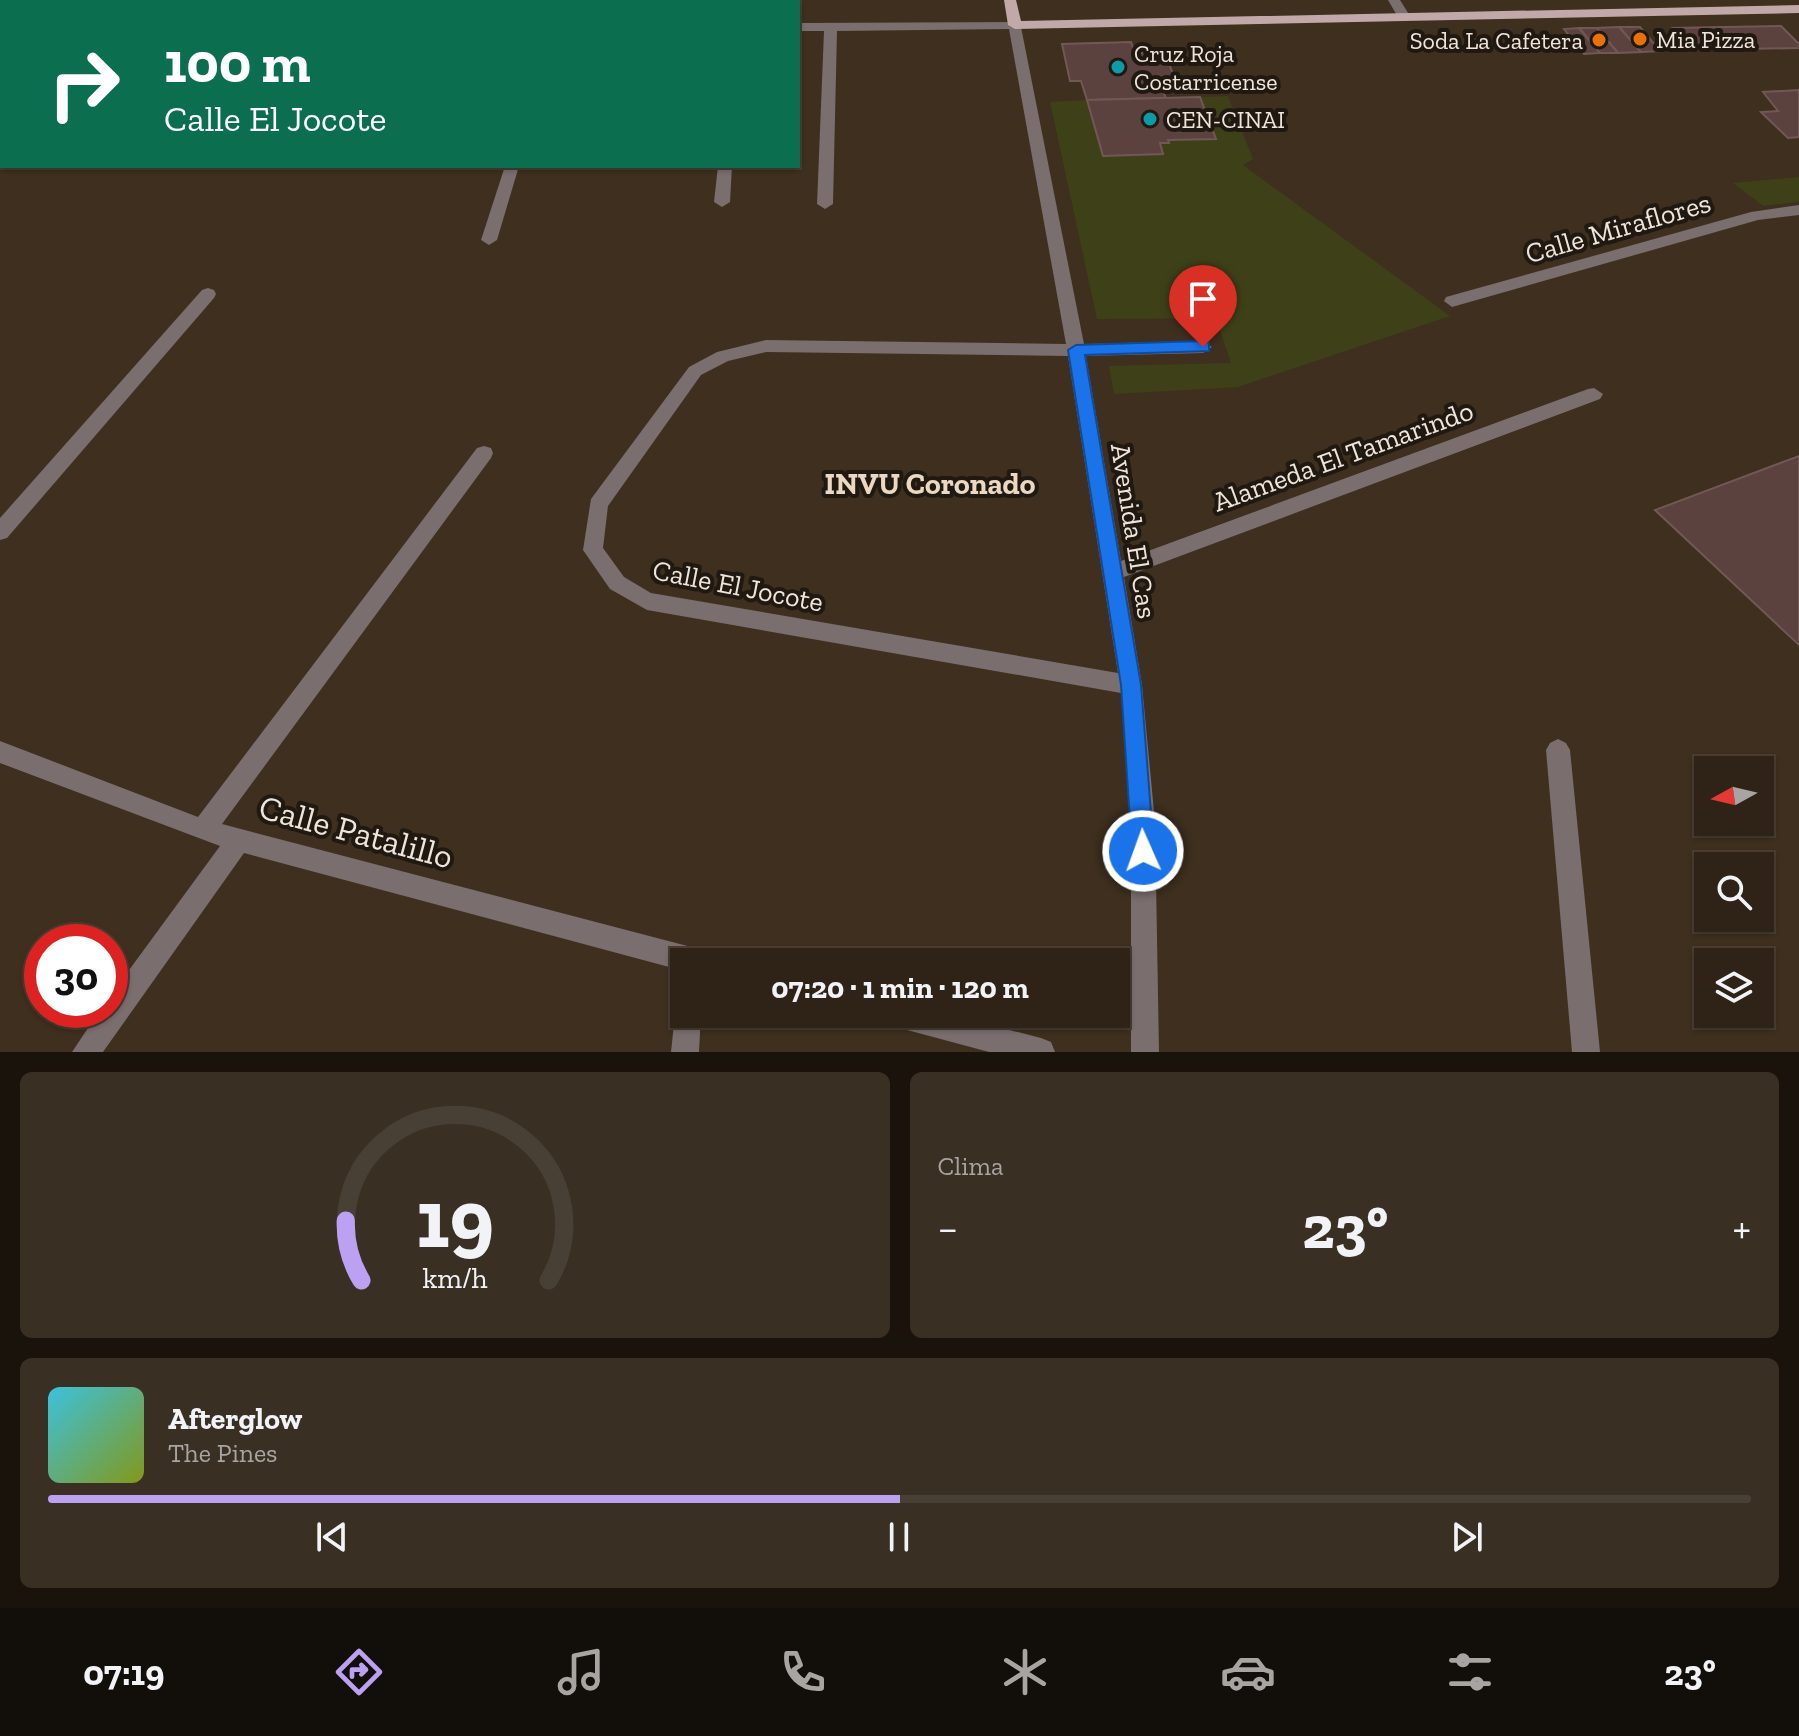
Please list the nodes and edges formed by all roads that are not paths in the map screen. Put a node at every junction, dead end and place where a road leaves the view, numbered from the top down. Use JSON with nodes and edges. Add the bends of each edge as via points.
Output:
{"nodes":[{"id":1,"x":1010,"y":0,"type":"edge"},
{"id":2,"x":1394,"y":0,"type":"edge"},
{"id":3,"x":1776,"y":4,"type":"edge"},
{"id":4,"x":1799,"y":9,"type":"edge"},
{"id":5,"x":1404,"y":16,"type":"junction"},
{"id":6,"x":1015,"y":25,"type":"junction"},
{"id":7,"x":831,"y":26,"type":"junction"},
{"id":8,"x":800,"y":27,"type":"edge"},
{"id":9,"x":1799,"y":27,"type":"edge"},
{"id":10,"x":511,"y":168,"type":"edge"},
{"id":11,"x":725,"y":168,"type":"edge"},
{"id":12,"x":722,"y":202,"type":"dead end"},
{"id":13,"x":825,"y":204,"type":"dead end"},
{"id":14,"x":1799,"y":210,"type":"edge"},
{"id":15,"x":489,"y":240,"type":"dead end"},
{"id":16,"x":208,"y":294,"type":"dead end"},
{"id":17,"x":1452,"y":301,"type":"dead end"},
{"id":18,"x":1203,"y":347,"type":"dead end"},
{"id":19,"x":1076,"y":350,"type":"junction"},
{"id":20,"x":1594,"y":394,"type":"dead end"},
{"id":21,"x":484,"y":453,"type":"dead end"},
{"id":22,"x":0,"y":532,"type":"edge"},
{"id":23,"x":1113,"y":572,"type":"junction"},
{"id":24,"x":1131,"y":685,"type":"junction"},
{"id":25,"x":1558,"y":750,"type":"dead end"},
{"id":26,"x":0,"y":752,"type":"edge"},
{"id":27,"x":203,"y":830,"type":"junction"},
{"id":28,"x":240,"y":838,"type":"junction"},
{"id":29,"x":670,"y":954,"type":"edge"},
{"id":30,"x":687,"y":1028,"type":"edge"},
{"id":31,"x":949,"y":1028,"type":"edge"},
{"id":32,"x":86,"y":1052,"type":"edge"},
{"id":33,"x":685,"y":1052,"type":"edge"},
{"id":34,"x":1041,"y":1052,"type":"edge"},
{"id":35,"x":1145,"y":1052,"type":"edge"},
{"id":36,"x":1586,"y":1052,"type":"edge"}],
"edges":[{"from":1,"to":6,"type":"main road"},
{"from":2,"to":5,"type":"street"},
{"from":3,"to":4,"type":"main road"},
{"from":3,"to":5,"type":"main road"},
{"from":3,"to":9,"type":"main road"},
{"from":5,"to":6,"type":"main road"},
{"from":6,"to":7,"type":"street"},
{"from":6,"to":19,"type":"street","name":"Avenida El Cas"},
{"from":7,"to":8,"type":"street"},
{"from":7,"to":13,"type":"street"},
{"from":10,"to":15,"type":"street"},
{"from":11,"to":12,"type":"street"},
{"from":14,"to":17,"type":"street","name":"Calle Miraflores","via":[[1757,215]]},
{"from":16,"to":22,"type":"street"},
{"from":18,"to":19,"type":"street","name":"Calle El Jocote"},
{"from":19,"to":23,"type":"street","name":"Avenida El Cas"},
{"from":19,"to":24,"type":"street","name":"Calle El Jocote","via":[[766,346],[723,356],[695,371],[598,504],[593,550],[617,583],[647,601]]},
{"from":20,"to":23,"type":"street","name":"Alameda El Tamarindo"},
{"from":21,"to":27,"type":"street"},
{"from":23,"to":24,"type":"street","name":"Avenida El Cas"},
{"from":24,"to":35,"type":"street","name":"Avenida El Cas","via":[[1143,822]]},
{"from":25,"to":36,"type":"street"},
{"from":26,"to":27,"type":"street","name":"Calle Patalillo"},
{"from":27,"to":28,"type":"street","name":"Calle Patalillo"},
{"from":28,"to":29,"type":"street","name":"Calle Patalillo"},
{"from":28,"to":32,"type":"street"},
{"from":30,"to":33,"type":"street"},
{"from":31,"to":34,"type":"street"}]}
